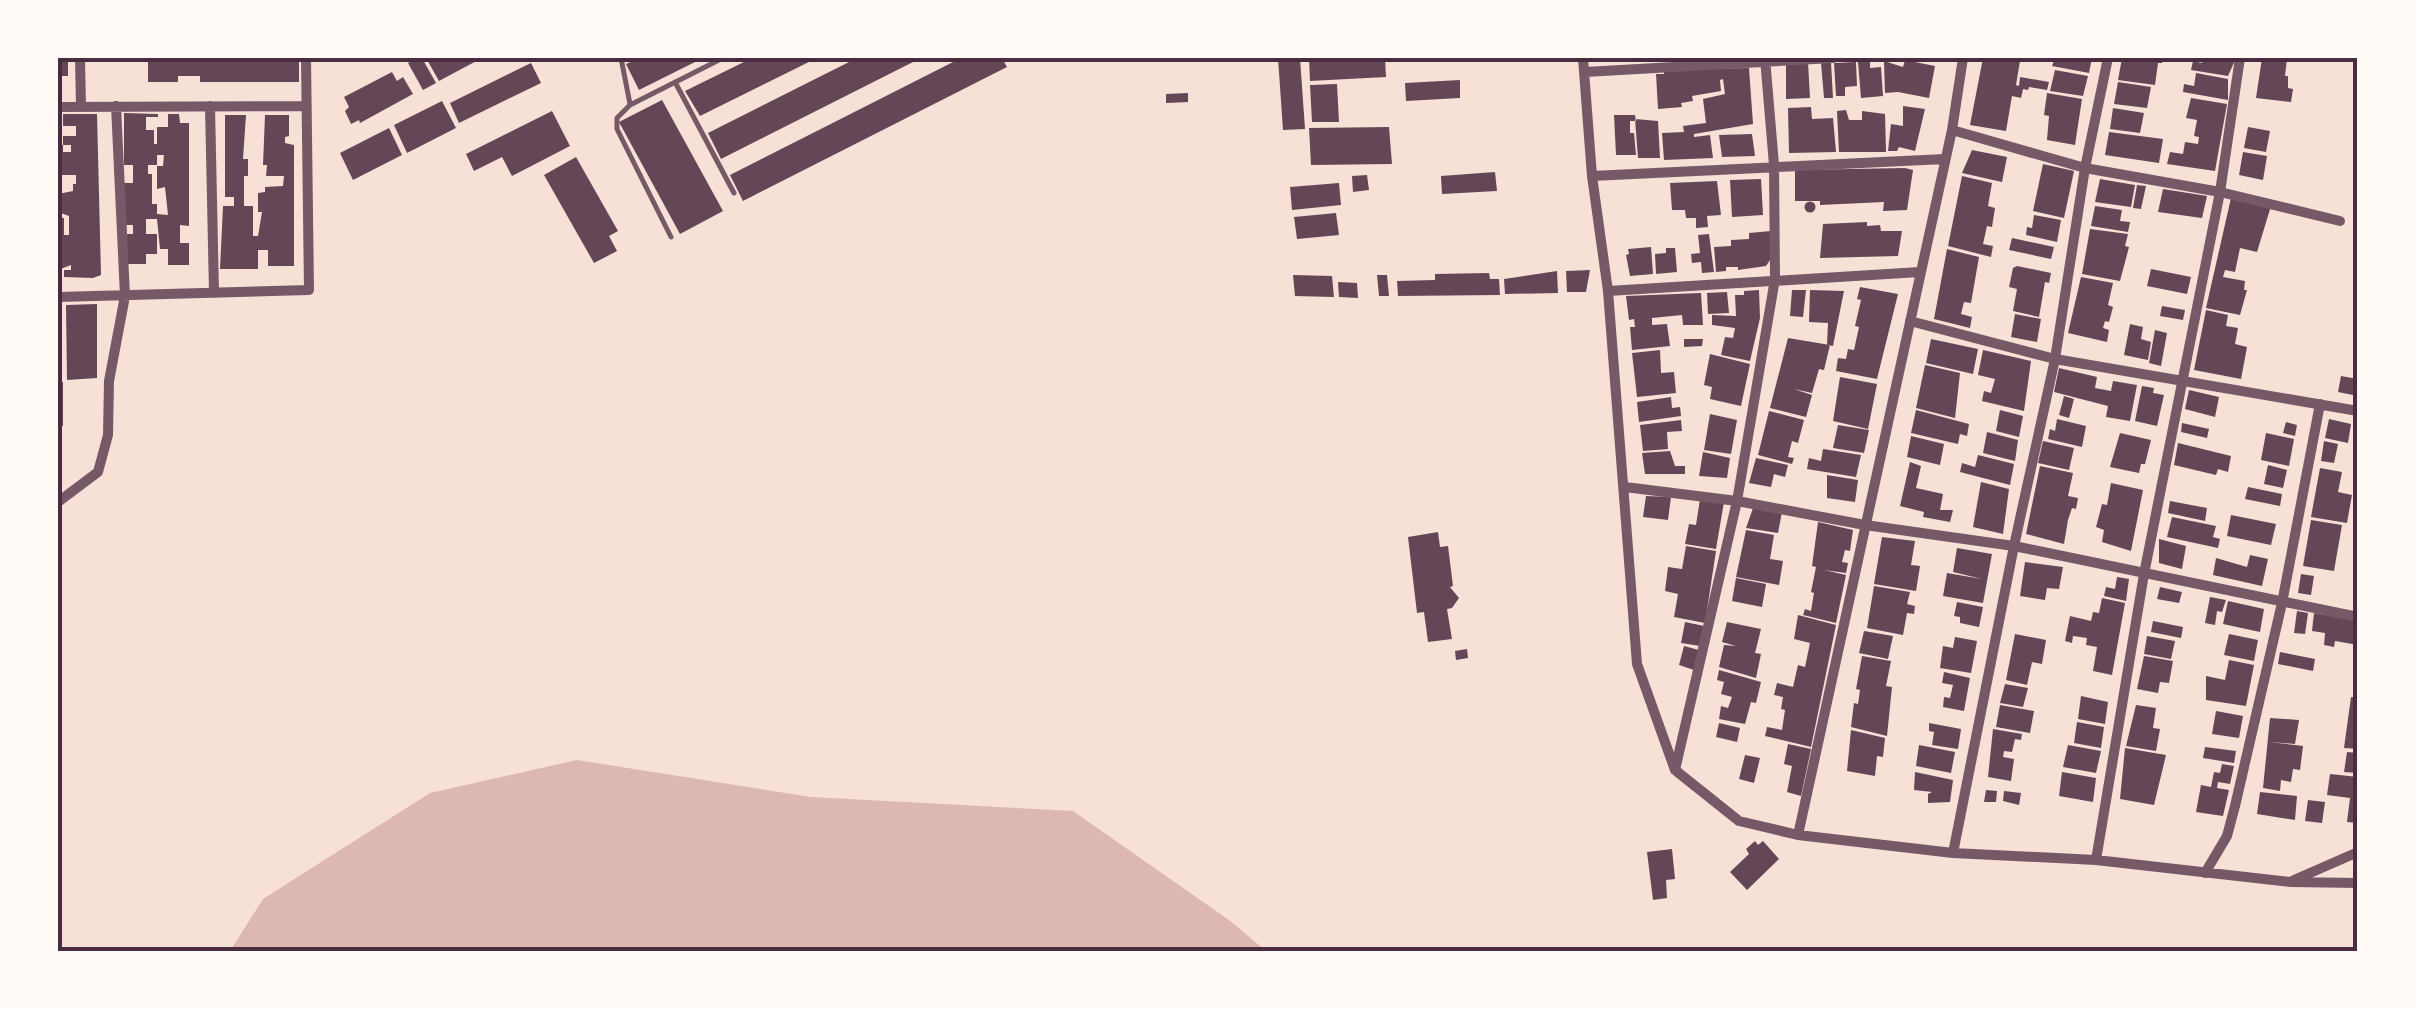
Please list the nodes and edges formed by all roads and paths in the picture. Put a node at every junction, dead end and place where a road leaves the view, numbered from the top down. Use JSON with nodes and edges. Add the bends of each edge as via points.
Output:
{"nodes":[{"id":1,"x":80,"y":58,"type":"edge"},
{"id":2,"x":306,"y":58,"type":"edge"},
{"id":3,"x":621,"y":58,"type":"edge"},
{"id":4,"x":723,"y":58,"type":"edge"},
{"id":5,"x":1584,"y":58,"type":"edge"},
{"id":6,"x":1833,"y":58,"type":"edge"},
{"id":7,"x":1962,"y":58,"type":"edge"},
{"id":8,"x":2108,"y":58,"type":"edge"},
{"id":9,"x":2240,"y":58,"type":"edge"},
{"id":10,"x":1765,"y":60,"type":"edge"},
{"id":11,"x":1584,"y":72,"type":"junction"},
{"id":12,"x":675,"y":82,"type":"junction"},
{"id":13,"x":630,"y":105,"type":"junction"},
{"id":14,"x":81,"y":106,"type":"junction"},
{"id":15,"x":116,"y":106,"type":"junction"},
{"id":16,"x":210,"y":106,"type":"junction"},
{"id":17,"x":306,"y":106,"type":"junction"},
{"id":18,"x":58,"y":107,"type":"edge"},
{"id":19,"x":1952,"y":130,"type":"junction"},
{"id":20,"x":1945,"y":158,"type":"junction"},
{"id":21,"x":1774,"y":165,"type":"junction"},
{"id":22,"x":2084,"y":168,"type":"junction"},
{"id":23,"x":1592,"y":176,"type":"junction"},
{"id":24,"x":2220,"y":192,"type":"junction"},
{"id":25,"x":734,"y":193,"type":"dead end"},
{"id":26,"x":2340,"y":221,"type":"dead end"},
{"id":27,"x":671,"y":237,"type":"dead end"},
{"id":28,"x":1920,"y":272,"type":"junction"},
{"id":29,"x":1775,"y":279,"type":"junction"},
{"id":30,"x":1608,"y":290,"type":"junction"},
{"id":31,"x":214,"y":292,"type":"junction"},
{"id":32,"x":125,"y":296,"type":"junction"},
{"id":33,"x":58,"y":297,"type":"edge"},
{"id":34,"x":1910,"y":321,"type":"junction"},
{"id":35,"x":2056,"y":358,"type":"junction"},
{"id":36,"x":2182,"y":382,"type":"junction"},
{"id":37,"x":2320,"y":404,"type":"junction"},
{"id":38,"x":2358,"y":411,"type":"edge"},
{"id":39,"x":1625,"y":487,"type":"junction"},
{"id":40,"x":1736,"y":500,"type":"junction"},
{"id":41,"x":58,"y":502,"type":"edge"},
{"id":42,"x":1865,"y":525,"type":"junction"},
{"id":43,"x":2014,"y":546,"type":"junction"},
{"id":44,"x":2144,"y":574,"type":"junction"},
{"id":45,"x":2282,"y":602,"type":"junction"},
{"id":46,"x":2358,"y":617,"type":"edge"},
{"id":47,"x":1675,"y":770,"type":"junction"},
{"id":48,"x":1798,"y":834,"type":"junction"},
{"id":49,"x":2358,"y":852,"type":"edge"},
{"id":50,"x":1954,"y":853,"type":"junction"},
{"id":51,"x":2096,"y":860,"type":"junction"},
{"id":52,"x":2205,"y":873,"type":"junction"},
{"id":53,"x":2291,"y":882,"type":"junction"},
{"id":54,"x":2358,"y":883,"type":"edge"}],
"edges":[{"from":1,"to":14,"type":"street"},
{"from":2,"to":17,"type":"street"},
{"from":3,"to":13,"type":"lane"},
{"from":4,"to":12,"type":"lane"},
{"from":5,"to":11,"type":"street"},
{"from":6,"to":10,"type":"street"},
{"from":7,"to":19,"type":"street"},
{"from":8,"to":22,"type":"street"},
{"from":9,"to":24,"type":"street"},
{"from":10,"to":11,"type":"street"},
{"from":10,"to":21,"type":"street"},
{"from":11,"to":23,"type":"street"},
{"from":12,"to":13,"type":"lane"},
{"from":12,"to":25,"type":"lane"},
{"from":13,"to":27,"type":"lane","via":[[617,118],[617,129]]},
{"from":14,"to":15,"type":"street"},
{"from":14,"to":18,"type":"street"},
{"from":15,"to":16,"type":"street"},
{"from":15,"to":32,"type":"street"},
{"from":16,"to":17,"type":"street"},
{"from":16,"to":31,"type":"street"},
{"from":17,"to":31,"type":"street","via":[[309,290]]},
{"from":19,"to":20,"type":"street"},
{"from":19,"to":22,"type":"street"},
{"from":20,"to":21,"type":"street"},
{"from":20,"to":28,"type":"street"},
{"from":21,"to":23,"type":"street"},
{"from":21,"to":29,"type":"street"},
{"from":22,"to":24,"type":"street"},
{"from":22,"to":35,"type":"street"},
{"from":23,"to":30,"type":"street"},
{"from":24,"to":26,"type":"street"},
{"from":24,"to":36,"type":"street"},
{"from":28,"to":29,"type":"street"},
{"from":28,"to":34,"type":"street"},
{"from":29,"to":30,"type":"street"},
{"from":29,"to":40,"type":"street"},
{"from":30,"to":39,"type":"street"},
{"from":31,"to":32,"type":"street"},
{"from":32,"to":33,"type":"street"},
{"from":32,"to":41,"type":"street","via":[[109,381],[104,462]]},
{"from":34,"to":35,"type":"street"},
{"from":34,"to":42,"type":"street"},
{"from":35,"to":36,"type":"street"},
{"from":35,"to":43,"type":"street"},
{"from":36,"to":37,"type":"street"},
{"from":36,"to":44,"type":"street"},
{"from":37,"to":38,"type":"street"},
{"from":37,"to":45,"type":"street"},
{"from":39,"to":40,"type":"street"},
{"from":39,"to":47,"type":"street","via":[[1637,664]]},
{"from":40,"to":42,"type":"street"},
{"from":40,"to":47,"type":"street"},
{"from":42,"to":43,"type":"street"},
{"from":42,"to":48,"type":"street"},
{"from":43,"to":44,"type":"street"},
{"from":43,"to":50,"type":"street"},
{"from":44,"to":45,"type":"street"},
{"from":44,"to":51,"type":"street"},
{"from":45,"to":46,"type":"street"},
{"from":45,"to":52,"type":"street","via":[[2236,806]]},
{"from":47,"to":48,"type":"street","via":[[1738,821]]},
{"from":48,"to":50,"type":"street"},
{"from":49,"to":53,"type":"street"},
{"from":50,"to":51,"type":"street"},
{"from":51,"to":52,"type":"street"},
{"from":52,"to":53,"type":"street"},
{"from":53,"to":54,"type":"street"}]}
